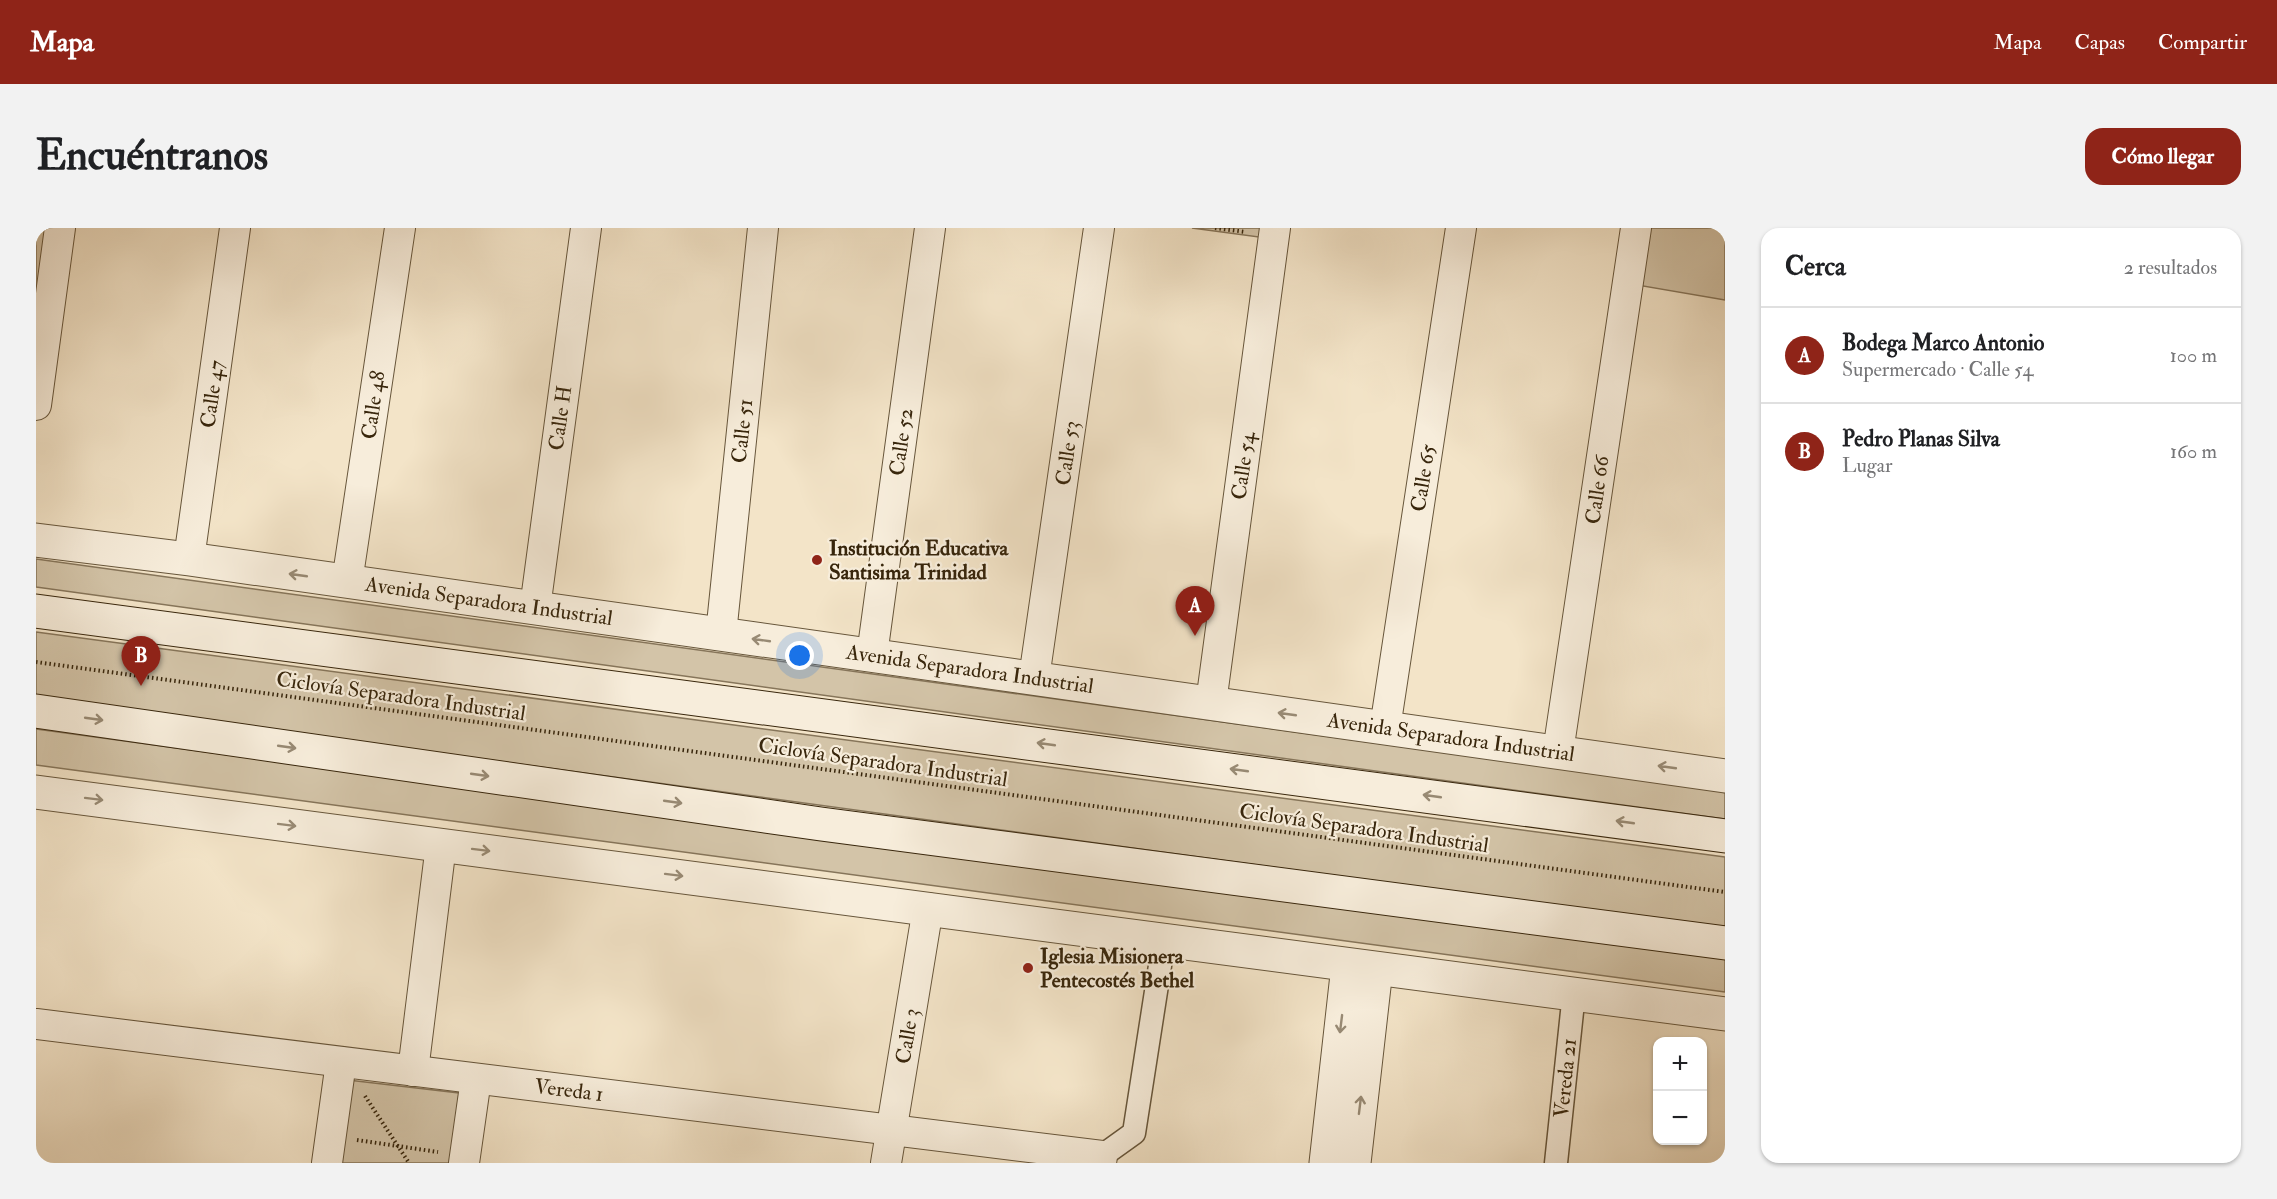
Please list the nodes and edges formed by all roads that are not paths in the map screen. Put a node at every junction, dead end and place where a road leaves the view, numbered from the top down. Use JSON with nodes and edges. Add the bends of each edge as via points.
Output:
{"nodes":[{"id":1,"x":60,"y":228,"type":"edge"},
{"id":2,"x":235,"y":228,"type":"edge"},
{"id":3,"x":400,"y":228,"type":"edge"},
{"id":4,"x":586,"y":228,"type":"edge"},
{"id":5,"x":763,"y":228,"type":"edge"},
{"id":6,"x":930,"y":228,"type":"edge"},
{"id":7,"x":1099,"y":228,"type":"edge"},
{"id":8,"x":1275,"y":228,"type":"edge"},
{"id":9,"x":1461,"y":228,"type":"edge"},
{"id":10,"x":1636,"y":228,"type":"edge"},
{"id":11,"x":41,"y":332,"type":"edge"},
{"id":12,"x":36,"y":405,"type":"edge"},
{"id":13,"x":36,"y":540,"type":"edge"},
{"id":14,"x":189,"y":559,"type":"junction"},
{"id":15,"x":347,"y":582,"type":"junction"},
{"id":16,"x":535,"y":608,"type":"junction"},
{"id":17,"x":36,"y":611,"type":"edge"},
{"id":18,"x":721,"y":634,"type":"junction"},
{"id":19,"x":872,"y":656,"type":"junction"},
{"id":20,"x":1034,"y":678,"type":"junction"},
{"id":21,"x":1211,"y":703,"type":"junction"},
{"id":22,"x":36,"y":711,"type":"edge"},
{"id":23,"x":1385,"y":728,"type":"junction"},
{"id":24,"x":1558,"y":752,"type":"junction"},
{"id":25,"x":1725,"y":775,"type":"edge"},
{"id":26,"x":36,"y":792,"type":"edge"},
{"id":27,"x":1725,"y":836,"type":"edge"},
{"id":28,"x":441,"y":845,"type":"junction"},
{"id":29,"x":928,"y":908,"type":"junction"},
{"id":30,"x":1164,"y":940,"type":"junction"},
{"id":31,"x":1725,"y":943,"type":"edge"},
{"id":32,"x":1362,"y":968,"type":"junction"},
{"id":33,"x":1574,"y":993,"type":"junction"},
{"id":34,"x":1725,"y":1014,"type":"edge"},
{"id":35,"x":36,"y":1024,"type":"edge"},
{"id":36,"x":341,"y":1062,"type":"junction"},
{"id":37,"x":413,"y":1071,"type":"junction"},
{"id":38,"x":476,"y":1079,"type":"junction"},
{"id":39,"x":891,"y":1131,"type":"junction"},
{"id":40,"x":455,"y":1158,"type":"edge"},
{"id":41,"x":1101,"y":1160,"type":"edge"},
{"id":42,"x":327,"y":1163,"type":"edge"},
{"id":43,"x":886,"y":1163,"type":"edge"},
{"id":44,"x":1326,"y":1163,"type":"edge"},
{"id":45,"x":1354,"y":1163,"type":"edge"},
{"id":46,"x":1556,"y":1163,"type":"edge"}],
"edges":[{"from":1,"to":11,"type":"street"},
{"from":2,"to":14,"type":"street","name":"Calle 47"},
{"from":3,"to":15,"type":"street","name":"Calle 48"},
{"from":4,"to":16,"type":"street","name":"Calle H"},
{"from":5,"to":18,"type":"street","name":"Calle 51"},
{"from":6,"to":19,"type":"street","name":"Calle 52"},
{"from":7,"to":20,"type":"street","name":"Calle 53"},
{"from":8,"to":21,"type":"street","name":"Calle 54"},
{"from":9,"to":23,"type":"street","name":"Calle 65"},
{"from":10,"to":24,"type":"street","name":"Calle 66"},
{"from":11,"to":12,"type":"street"},
{"from":13,"to":14,"type":"street","name":"Avenida Separadora Industrial"},
{"from":15,"to":14,"type":"street","name":"Avenida Separadora Industrial","one_way":true},
{"from":15,"to":16,"type":"street","name":"Avenida Separadora Industrial"},
{"from":16,"to":18,"type":"street","name":"Avenida Separadora Industrial"},
{"from":27,"to":17,"type":"street","one_way":true},
{"from":19,"to":18,"type":"street","name":"Avenida Separadora Industrial","one_way":true},
{"from":19,"to":20,"type":"street","name":"Avenida Separadora Industrial"},
{"from":20,"to":21,"type":"street","name":"Avenida Separadora Industrial"},
{"from":23,"to":21,"type":"street","name":"Avenida Separadora Industrial","one_way":true},
{"from":22,"to":31,"type":"street","one_way":true,"via":[[821,824]]},
{"from":23,"to":24,"type":"street","name":"Avenida Separadora Industrial"},
{"from":25,"to":24,"type":"street","name":"Avenida Separadora Industrial","one_way":true},
{"from":26,"to":28,"type":"street","one_way":true},
{"from":28,"to":29,"type":"street","one_way":true},
{"from":28,"to":37,"type":"street"},
{"from":29,"to":30,"type":"street"},
{"from":29,"to":39,"type":"street","name":"Calle 3"},
{"from":30,"to":32,"type":"street"},
{"from":30,"to":41,"type":"street","via":[[1134,1133]]},
{"from":32,"to":33,"type":"street"},
{"from":32,"to":44,"type":"street","one_way":true},
{"from":45,"to":32,"type":"street","one_way":true},
{"from":33,"to":34,"type":"street"},
{"from":33,"to":46,"type":"street","name":"Vereda 21"},
{"from":35,"to":36,"type":"street","name":"Vereda 1"},
{"from":36,"to":37,"type":"street","name":"Vereda 1"},
{"from":36,"to":42,"type":"street"},
{"from":37,"to":38,"type":"street","name":"Vereda 1"},
{"from":38,"to":39,"type":"street","name":"Vereda 1"},
{"from":38,"to":40,"type":"street"},
{"from":39,"to":41,"type":"street","name":"Vereda 1"},
{"from":39,"to":43,"type":"street","name":"Calle 3"}]}
